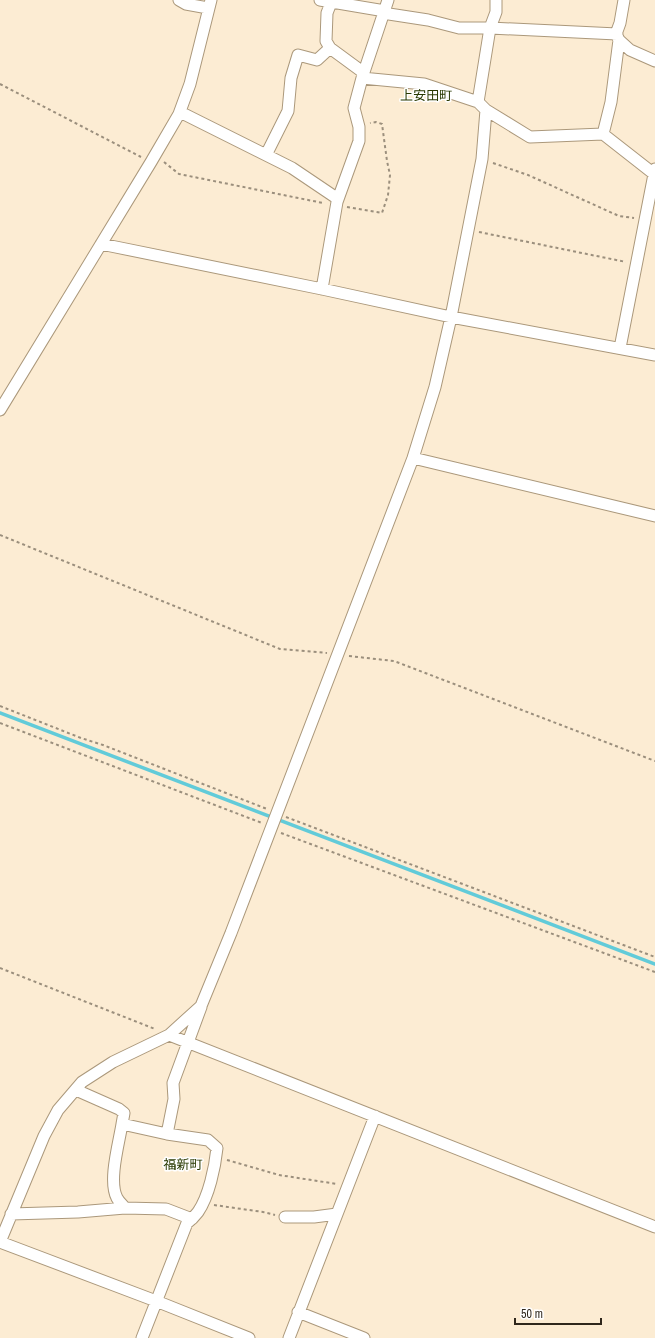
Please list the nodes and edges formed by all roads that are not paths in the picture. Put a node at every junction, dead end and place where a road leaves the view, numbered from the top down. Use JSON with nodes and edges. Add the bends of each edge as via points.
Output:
{"nodes":[{"id":1,"x":179,"y":0,"type":"edge"},
{"id":2,"x":320,"y":0,"type":"edge"},
{"id":3,"x":496,"y":0,"type":"edge"},
{"id":4,"x":624,"y":0,"type":"edge"},
{"id":5,"x":332,"y":1,"type":"edge"},
{"id":6,"x":209,"y":4,"type":"edge"},
{"id":7,"x":386,"y":5,"type":"edge"},
{"id":8,"x":490,"y":28,"type":"junction"},
{"id":9,"x":618,"y":37,"type":"junction"},
{"id":10,"x":330,"y":48,"type":"junction"},
{"id":11,"x":655,"y":60,"type":"edge"},
{"id":12,"x":363,"y":76,"type":"junction"},
{"id":13,"x":482,"y":106,"type":"junction"},
{"id":14,"x":180,"y":112,"type":"junction"},
{"id":15,"x":603,"y":134,"type":"junction"},
{"id":16,"x":266,"y":155,"type":"junction"},
{"id":17,"x":655,"y":171,"type":"edge"},
{"id":18,"x":337,"y":202,"type":"junction"},
{"id":19,"x":101,"y":244,"type":"junction"},
{"id":20,"x":322,"y":289,"type":"junction"},
{"id":21,"x":451,"y":317,"type":"junction"},
{"id":22,"x":620,"y":348,"type":"junction"},
{"id":23,"x":655,"y":355,"type":"edge"},
{"id":24,"x":0,"y":410,"type":"edge"},
{"id":25,"x":413,"y":458,"type":"junction"},
{"id":26,"x":655,"y":516,"type":"edge"},
{"id":27,"x":201,"y":1006,"type":"junction"},
{"id":28,"x":169,"y":1034,"type":"junction"},
{"id":29,"x":189,"y":1042,"type":"junction"},
{"id":30,"x":76,"y":1090,"type":"junction"},
{"id":31,"x":375,"y":1116,"type":"junction"},
{"id":32,"x":122,"y":1124,"type":"junction"},
{"id":33,"x":167,"y":1134,"type":"junction"},
{"id":34,"x":125,"y":1208,"type":"junction"},
{"id":35,"x":12,"y":1214,"type":"junction"},
{"id":36,"x":337,"y":1214,"type":"junction"},
{"id":37,"x":285,"y":1217,"type":"road end"},
{"id":38,"x":192,"y":1219,"type":"junction"},
{"id":39,"x":655,"y":1227,"type":"edge"},
{"id":40,"x":0,"y":1242,"type":"edge"},
{"id":41,"x":156,"y":1301,"type":"junction"},
{"id":42,"x":298,"y":1312,"type":"junction"},
{"id":43,"x":142,"y":1338,"type":"edge"},
{"id":44,"x":249,"y":1338,"type":"edge"},
{"id":45,"x":289,"y":1338,"type":"edge"},
{"id":46,"x":364,"y":1338,"type":"edge"}],
"edges":[{"from":1,"to":6,"type":"street","via":[[186,4]]},
{"from":2,"to":5,"type":"street"},
{"from":3,"to":8,"type":"street","via":[[496,12]]},
{"from":4,"to":9,"type":"street"},
{"from":5,"to":7,"type":"street"},
{"from":5,"to":10,"type":"street","via":[[327,12],[326,25],[326,41]]},
{"from":6,"to":14,"type":"street","via":[[190,84]]},
{"from":7,"to":8,"type":"street","via":[[389,14],[459,28]]},
{"from":7,"to":12,"type":"street"},
{"from":8,"to":9,"type":"street"},
{"from":8,"to":13,"type":"street"},
{"from":9,"to":11,"type":"street","via":[[630,50]]},
{"from":9,"to":15,"type":"street","via":[[611,102]]},
{"from":10,"to":12,"type":"street"},
{"from":10,"to":16,"type":"street","via":[[317,60],[298,55],[291,78],[288,111]]},
{"from":12,"to":13,"type":"street","via":[[424,84]]},
{"from":12,"to":18,"type":"street","via":[[354,108],[359,127],[359,141]]},
{"from":13,"to":15,"type":"street","via":[[530,137]]},
{"from":13,"to":21,"type":"street","via":[[482,160]]},
{"from":14,"to":16,"type":"street"},
{"from":14,"to":19,"type":"street"},
{"from":15,"to":17,"type":"street"},
{"from":16,"to":18,"type":"street","via":[[292,168]]},
{"from":17,"to":22,"type":"street"},
{"from":18,"to":20,"type":"street"},
{"from":19,"to":20,"type":"street"},
{"from":19,"to":24,"type":"street"},
{"from":20,"to":21,"type":"street"},
{"from":21,"to":22,"type":"street"},
{"from":21,"to":25,"type":"street","via":[[435,388]]},
{"from":22,"to":23,"type":"street"},
{"from":25,"to":26,"type":"street"},
{"from":25,"to":27,"type":"street","via":[[232,933]]},
{"from":27,"to":28,"type":"street"},
{"from":27,"to":29,"type":"street"},
{"from":28,"to":29,"type":"street"},
{"from":28,"to":30,"type":"street","via":[[113,1062],[82,1082]]},
{"from":29,"to":31,"type":"street"},
{"from":29,"to":33,"type":"street","via":[[173,1083],[174,1098]]},
{"from":30,"to":32,"type":"street","via":[[119,1109],[124,1113]]},
{"from":30,"to":35,"type":"street","via":[[58,1110],[44,1136]]},
{"from":31,"to":36,"type":"street"},
{"from":31,"to":39,"type":"street"},
{"from":32,"to":33,"type":"street"},
{"from":32,"to":34,"type":"street","via":[[114,1168],[114,1184],[117,1198]]},
{"from":33,"to":38,"type":"street","via":[[208,1140],[217,1148],[206,1197]]},
{"from":34,"to":35,"type":"street"},
{"from":34,"to":38,"type":"street","via":[[166,1209]]},
{"from":35,"to":40,"type":"street"},
{"from":36,"to":37,"type":"street"},
{"from":36,"to":42,"type":"street"},
{"from":38,"to":41,"type":"street","via":[[187,1223]]},
{"from":40,"to":41,"type":"street"},
{"from":41,"to":43,"type":"street"},
{"from":41,"to":44,"type":"street"},
{"from":42,"to":45,"type":"street"},
{"from":42,"to":46,"type":"street"}]}
